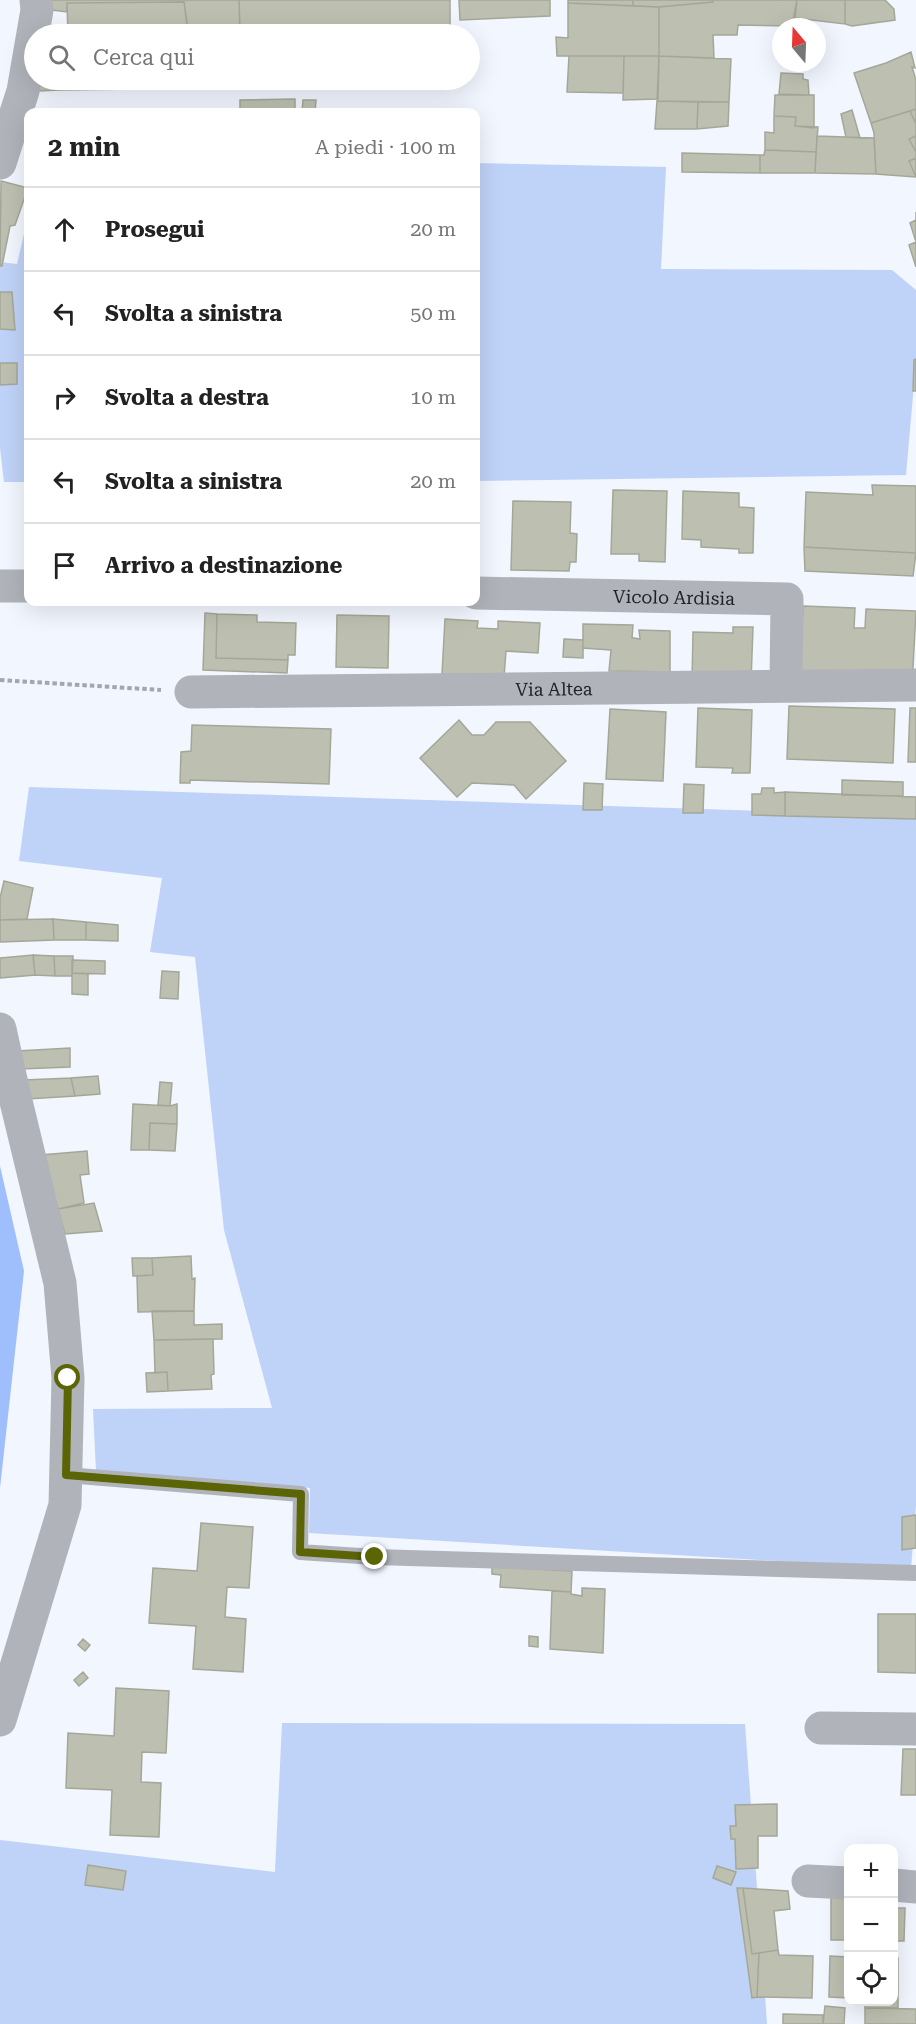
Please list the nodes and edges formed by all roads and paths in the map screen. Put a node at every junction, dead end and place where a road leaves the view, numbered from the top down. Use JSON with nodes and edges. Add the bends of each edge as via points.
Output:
{"nodes":[{"id":1,"x":36,"y":0,"type":"edge"},
{"id":2,"x":34,"y":24,"type":"edge"},
{"id":3,"x":24,"y":79,"type":"edge"},
{"id":4,"x":0,"y":163,"type":"edge"},
{"id":5,"x":0,"y":586,"type":"edge"},
{"id":6,"x":24,"y":586,"type":"edge"},
{"id":7,"x":480,"y":593,"type":"edge"},
{"id":8,"x":0,"y":680,"type":"edge"},
{"id":9,"x":786,"y":685,"type":"junction"},
{"id":10,"x":916,"y":685,"type":"edge"},
{"id":11,"x":191,"y":692,"type":"joint"},
{"id":12,"x":0,"y":1029,"type":"edge"},
{"id":13,"x":66,"y":1475,"type":"junction"},
{"id":14,"x":916,"y":1573,"type":"edge"},
{"id":15,"x":0,"y":1720,"type":"edge"},
{"id":16,"x":821,"y":1728,"type":"dead end"},
{"id":17,"x":916,"y":1729,"type":"edge"},
{"id":18,"x":808,"y":1881,"type":"dead end"},
{"id":19,"x":844,"y":1883,"type":"edge"},
{"id":20,"x":898,"y":1886,"type":"edge"},
{"id":21,"x":916,"y":1887,"type":"edge"}],
"edges":[{"from":1,"to":2,"type":"street"},
{"from":3,"to":4,"type":"street"},
{"from":5,"to":6,"type":"street"},
{"from":7,"to":9,"type":"street","name":"Vicolo Ardisia","via":[[787,599]]},
{"from":8,"to":11,"type":"path"},
{"from":9,"to":10,"type":"street","name":"Via Altea"},
{"from":9,"to":11,"type":"street","name":"Via Altea"},
{"from":12,"to":13,"type":"street","via":[[60,1283],[68,1378]]},
{"from":13,"to":14,"type":"lane","via":[[301,1494],[300,1552]]},
{"from":13,"to":15,"type":"street","via":[[65,1505]]},
{"from":16,"to":17,"type":"street"},
{"from":18,"to":19,"type":"street"},
{"from":20,"to":21,"type":"street"}]}
